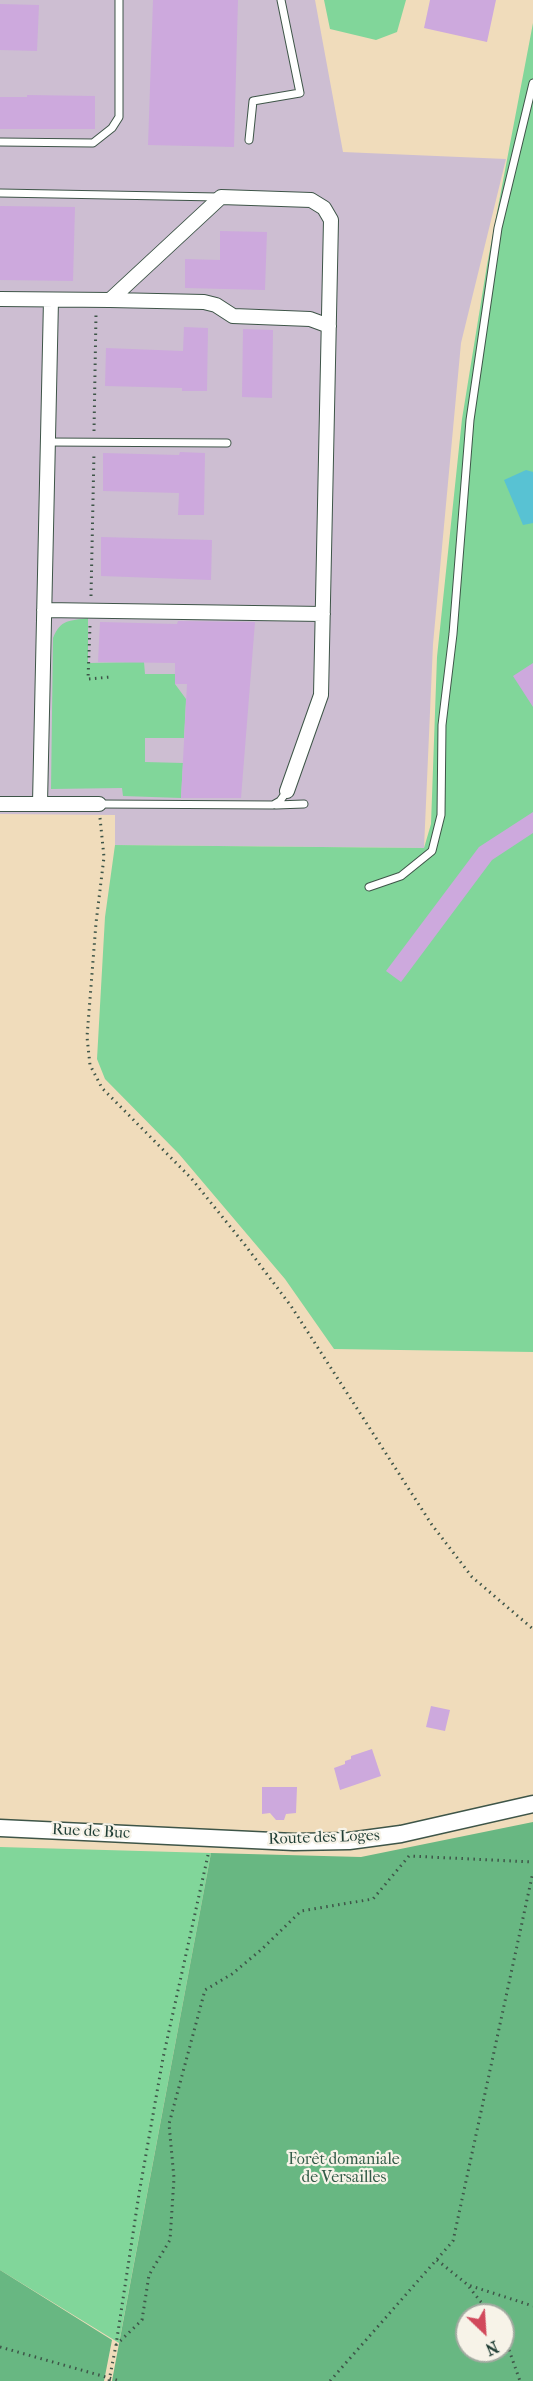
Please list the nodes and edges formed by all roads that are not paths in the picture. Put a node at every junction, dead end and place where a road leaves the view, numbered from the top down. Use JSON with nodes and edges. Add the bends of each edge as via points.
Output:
{"nodes":[{"id":1,"x":119,"y":0,"type":"edge"},
{"id":2,"x":280,"y":0,"type":"edge"},
{"id":3,"x":533,"y":82,"type":"edge"},
{"id":4,"x":249,"y":140,"type":"dead end"},
{"id":5,"x":0,"y":142,"type":"edge"},
{"id":6,"x":0,"y":193,"type":"edge"},
{"id":7,"x":221,"y":197,"type":"junction"},
{"id":8,"x":0,"y":299,"type":"edge"},
{"id":9,"x":51,"y":300,"type":"junction"},
{"id":10,"x":110,"y":300,"type":"junction"},
{"id":11,"x":329,"y":326,"type":"junction"},
{"id":12,"x":48,"y":442,"type":"junction"},
{"id":13,"x":227,"y":443,"type":"dead end"},
{"id":14,"x":44,"y":610,"type":"junction"},
{"id":15,"x":323,"y":614,"type":"junction"},
{"id":16,"x":287,"y":790,"type":"joint"},
{"id":17,"x":40,"y":803,"type":"junction"},
{"id":18,"x":0,"y":804,"type":"edge"},
{"id":19,"x":99,"y":804,"type":"joint"},
{"id":20,"x":304,"y":804,"type":"dead end"},
{"id":21,"x":273,"y":805,"type":"junction"},
{"id":22,"x":369,"y":887,"type":"dead end"},
{"id":23,"x":533,"y":1804,"type":"edge"},
{"id":24,"x":0,"y":1828,"type":"edge"},
{"id":25,"x":183,"y":1837,"type":"joint"}],
"edges":[{"from":1,"to":5,"type":"lane","via":[[119,117],[112,128],[93,143]]},
{"from":2,"to":4,"type":"lane","via":[[300,93],[253,100]]},
{"from":3,"to":22,"type":"lane","via":[[498,228],[470,420],[442,725],[441,815],[432,851],[401,876]]},
{"from":6,"to":7,"type":"lane"},
{"from":7,"to":10,"type":"street"},
{"from":7,"to":11,"type":"street","via":[[311,200],[324,208],[331,220]]},
{"from":8,"to":9,"type":"street"},
{"from":9,"to":10,"type":"street"},
{"from":9,"to":12,"type":"street"},
{"from":10,"to":11,"type":"street","via":[[204,302],[233,316],[310,319]]},
{"from":11,"to":15,"type":"street"},
{"from":12,"to":13,"type":"lane"},
{"from":12,"to":14,"type":"street"},
{"from":14,"to":15,"type":"street"},
{"from":14,"to":17,"type":"street"},
{"from":15,"to":16,"type":"street","via":[[321,695]]},
{"from":16,"to":21,"type":"lane"},
{"from":17,"to":18,"type":"street"},
{"from":17,"to":19,"type":"street"},
{"from":19,"to":21,"type":"lane"},
{"from":20,"to":21,"type":"lane"},
{"from":23,"to":25,"type":"street","name":"Route des Loges","via":[[401,1834],[349,1841]]},
{"from":24,"to":25,"type":"street","name":"Rue de Buc"}]}
